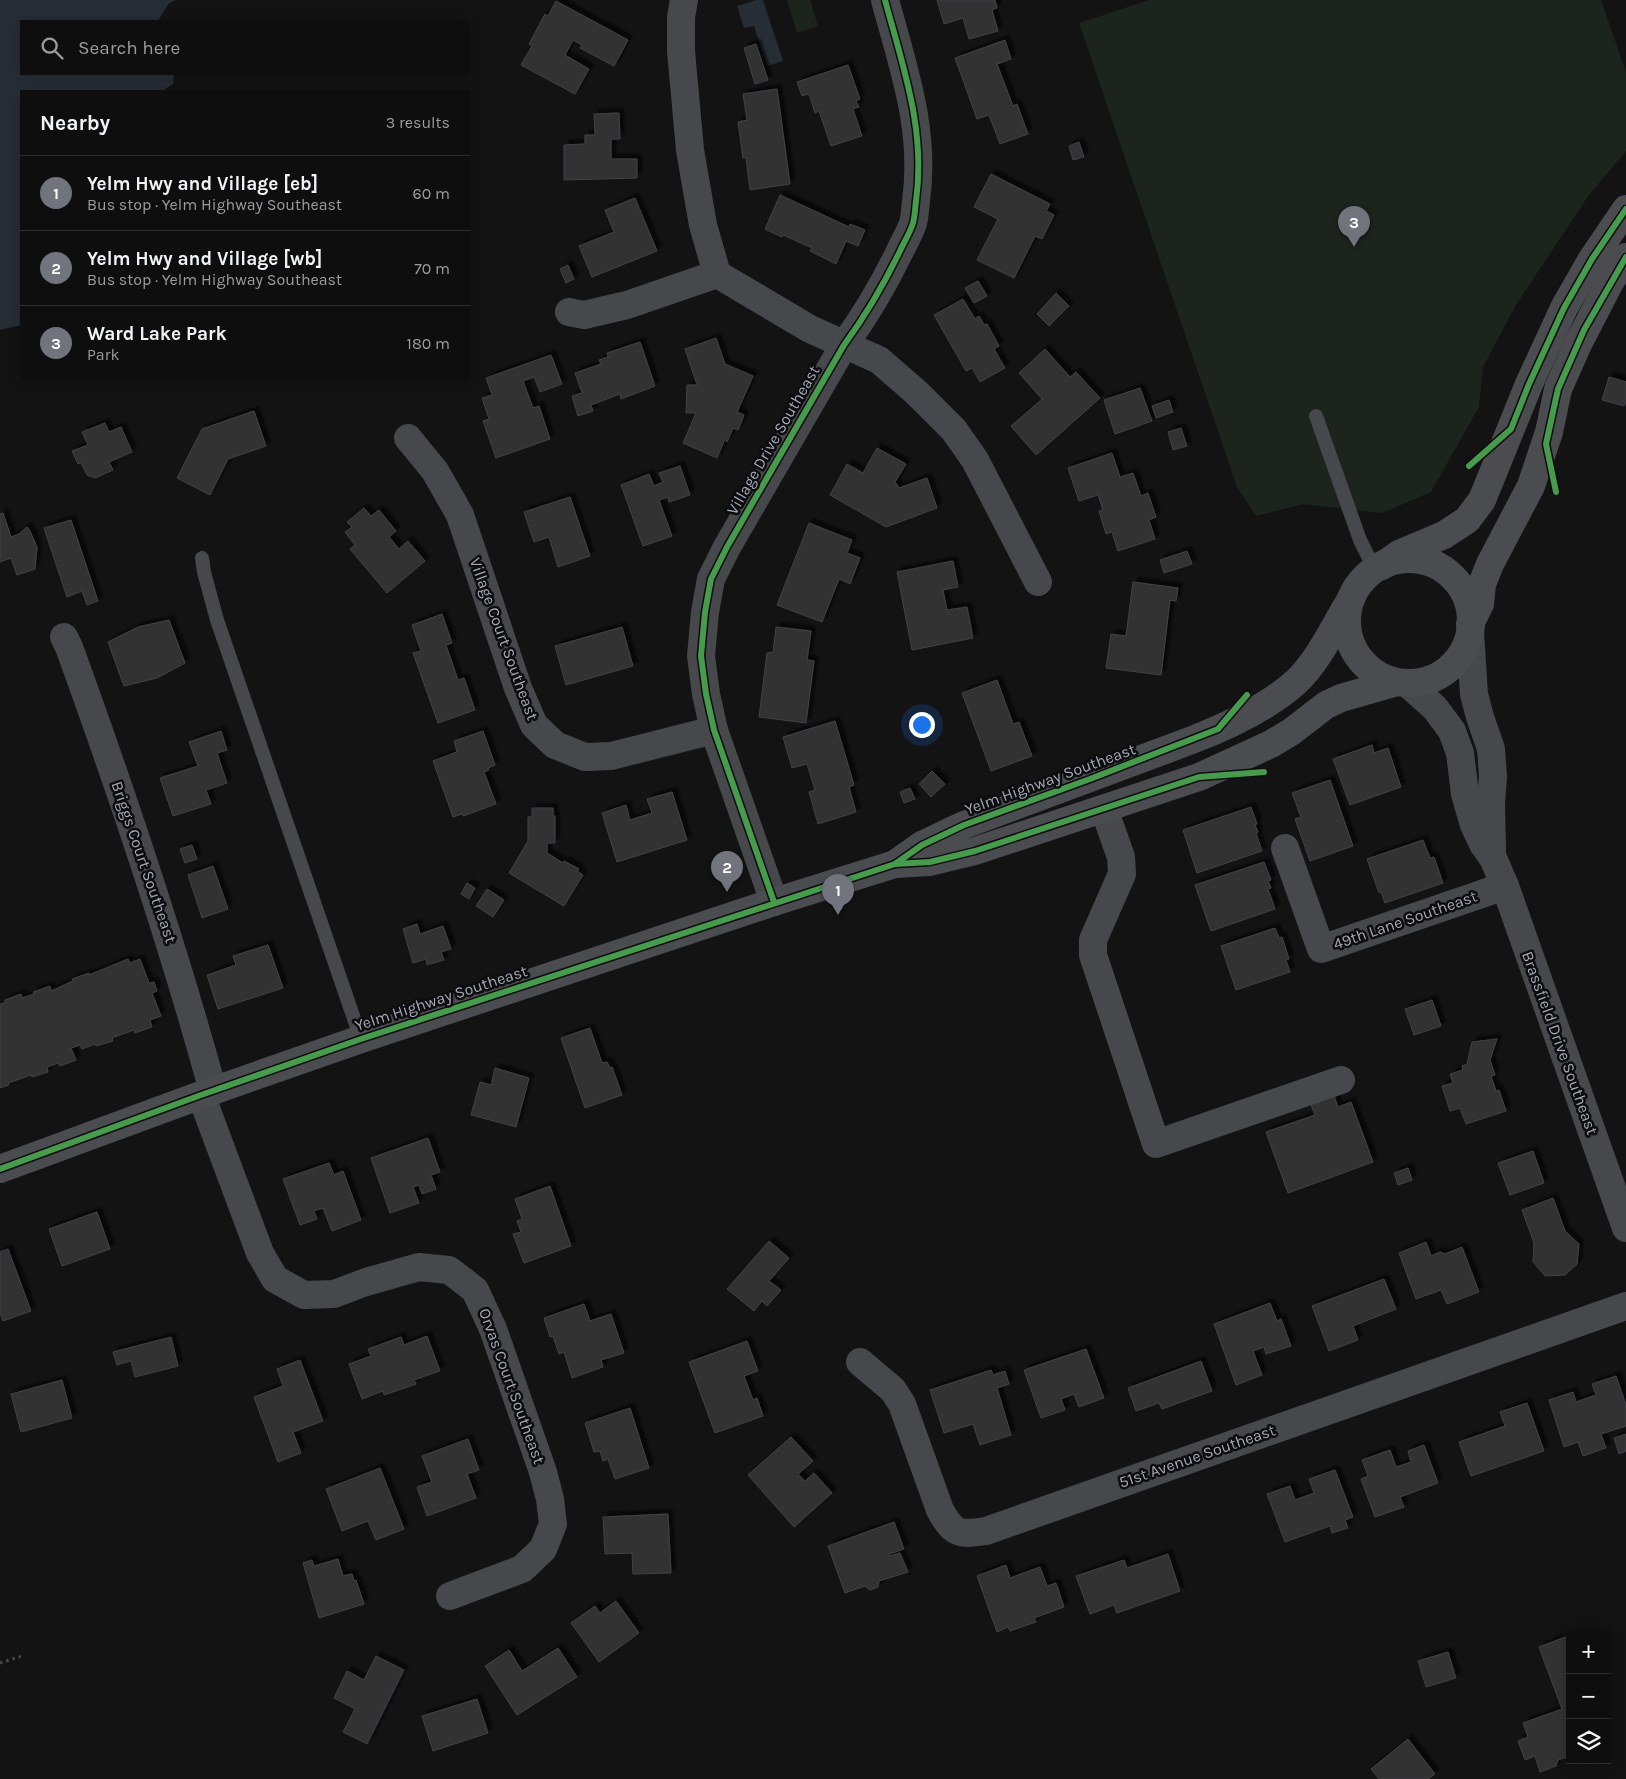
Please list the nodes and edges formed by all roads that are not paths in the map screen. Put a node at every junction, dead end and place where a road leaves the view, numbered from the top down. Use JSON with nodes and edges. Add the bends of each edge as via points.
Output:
{"nodes":[{"id":1,"x":684,"y":0,"type":"edge"},
{"id":2,"x":885,"y":0,"type":"edge"},
{"id":3,"x":1626,"y":209,"type":"edge"},
{"id":4,"x":1626,"y":257,"type":"edge"},
{"id":5,"x":718,"y":274,"type":"junction"},
{"id":6,"x":570,"y":312,"type":"dead end"},
{"id":7,"x":844,"y":345,"type":"junction"},
{"id":8,"x":1316,"y":416,"type":"dead end"},
{"id":9,"x":408,"y":438,"type":"dead end"},
{"id":10,"x":202,"y":558,"type":"dead end"},
{"id":11,"x":1379,"y":568,"type":"junction"},
{"id":12,"x":1038,"y":582,"type":"dead end"},
{"id":13,"x":1351,"y":599,"type":"junction"},
{"id":14,"x":1470,"y":628,"type":"junction"},
{"id":15,"x":64,"y":637,"type":"dead end"},
{"id":16,"x":1402,"y":682,"type":"junction"},
{"id":17,"x":714,"y":730,"type":"junction"},
{"id":18,"x":1104,"y":809,"type":"junction"},
{"id":19,"x":1285,"y":848,"type":"dead end"},
{"id":20,"x":1493,"y":858,"type":"junction"},
{"id":21,"x":895,"y":864,"type":"junction"},
{"id":22,"x":1505,"y":886,"type":"junction"},
{"id":23,"x":774,"y":902,"type":"junction"},
{"id":24,"x":361,"y":1039,"type":"junction"},
{"id":25,"x":1341,"y":1080,"type":"dead end"},
{"id":26,"x":207,"y":1093,"type":"junction"},
{"id":27,"x":0,"y":1168,"type":"edge"},
{"id":28,"x":1626,"y":1228,"type":"edge"},
{"id":29,"x":1626,"y":1306,"type":"edge"},
{"id":30,"x":860,"y":1362,"type":"dead end"},
{"id":31,"x":450,"y":1596,"type":"dead end"}],
"edges":[{"from":1,"to":5,"type":"street","via":[[681,51],[690,150],[703,225]]},
{"from":2,"to":7,"type":"street","name":"Village Drive Southeast","via":[[915,115],[919,149],[918,187],[910,231],[864,318]]},
{"from":3,"to":11,"type":"main road","via":[[1564,308],[1482,500],[1467,520]]},
{"from":4,"to":14,"type":"main road","via":[[1578,344],[1558,389],[1550,432],[1531,486],[1490,564]]},
{"from":5,"to":6,"type":"street","via":[[627,305],[584,315]]},
{"from":5,"to":7,"type":"street","via":[[810,329]]},
{"from":7,"to":12,"type":"street","via":[[879,360],[954,430],[975,460]]},
{"from":7,"to":17,"type":"street","name":"Village Drive Southeast","via":[[711,579],[702,656]]},
{"from":8,"to":11,"type":"lane","via":[[1360,540]]},
{"from":9,"to":17,"type":"street","name":"Village Court Southeast","via":[[435,471],[460,515],[518,688],[534,725],[555,745],[585,757],[611,756]]},
{"from":10,"to":24,"type":"lane","via":[[216,620]]},
{"from":11,"to":13,"type":"main road","via":[[1365,577]]},
{"from":11,"to":14,"type":"main road","via":[[1397,561],[1412,560],[1440,568],[1452,577],[1468,602]]},
{"from":13,"to":16,"type":"main road","via":[[1347,625],[1354,651],[1372,671]]},
{"from":13,"to":21,"type":"main road","name":"Yelm Highway Southeast","via":[[1314,660],[1296,681],[1270,702],[1218,730],[964,825],[922,844]]},
{"from":14,"to":16,"type":"main road","via":[[1466,646],[1449,668],[1425,681]]},
{"from":14,"to":20,"type":"street","name":"Brassfield Drive Southeast","via":[[1474,694],[1491,749],[1490,832]]},
{"from":15,"to":26,"type":"street","name":"Briggs Court Southeast","via":[[99,729],[176,959]]},
{"from":16,"to":18,"type":"main road","name":"Yelm Highway Southeast","via":[[1341,698],[1271,744],[1199,777]]},
{"from":16,"to":20,"type":"street","name":"Brassfield Drive Southeast","via":[[1435,708],[1452,731],[1460,753],[1464,794],[1474,825]]},
{"from":17,"to":23,"type":"street","name":"Village Drive Southeast"},
{"from":18,"to":21,"type":"main road","name":"Yelm Highway Southeast","via":[[976,851],[930,862]]},
{"from":18,"to":25,"type":"street","via":[[1121,857],[1122,874],[1093,940],[1093,955],[1156,1144]]},
{"from":19,"to":22,"type":"street","name":"49th Lane Southeast","via":[[1322,949]]},
{"from":20,"to":22,"type":"street","name":"Brassfield Drive Southeast"},
{"from":21,"to":23,"type":"main road","name":"Yelm Highway Southeast"},
{"from":22,"to":28,"type":"street","name":"Brassfield Drive Southeast"},
{"from":23,"to":24,"type":"main road","name":"Yelm Highway Southeast"},
{"from":24,"to":26,"type":"main road","name":"Yelm Highway Southeast"},
{"from":26,"to":27,"type":"main road","name":"Yelm Highway Southeast"},
{"from":26,"to":31,"type":"street","name":"Orvas Court Southeast","via":[[260,1253],[275,1279],[304,1295],[334,1294],[419,1267],[449,1270],[475,1290],[493,1330],[543,1472],[553,1524],[543,1549],[522,1570]]},
{"from":29,"to":30,"type":"street","name":"51st Avenue Southeast","via":[[986,1530],[965,1534],[949,1525],[940,1510],[902,1404],[893,1390]]}]}
